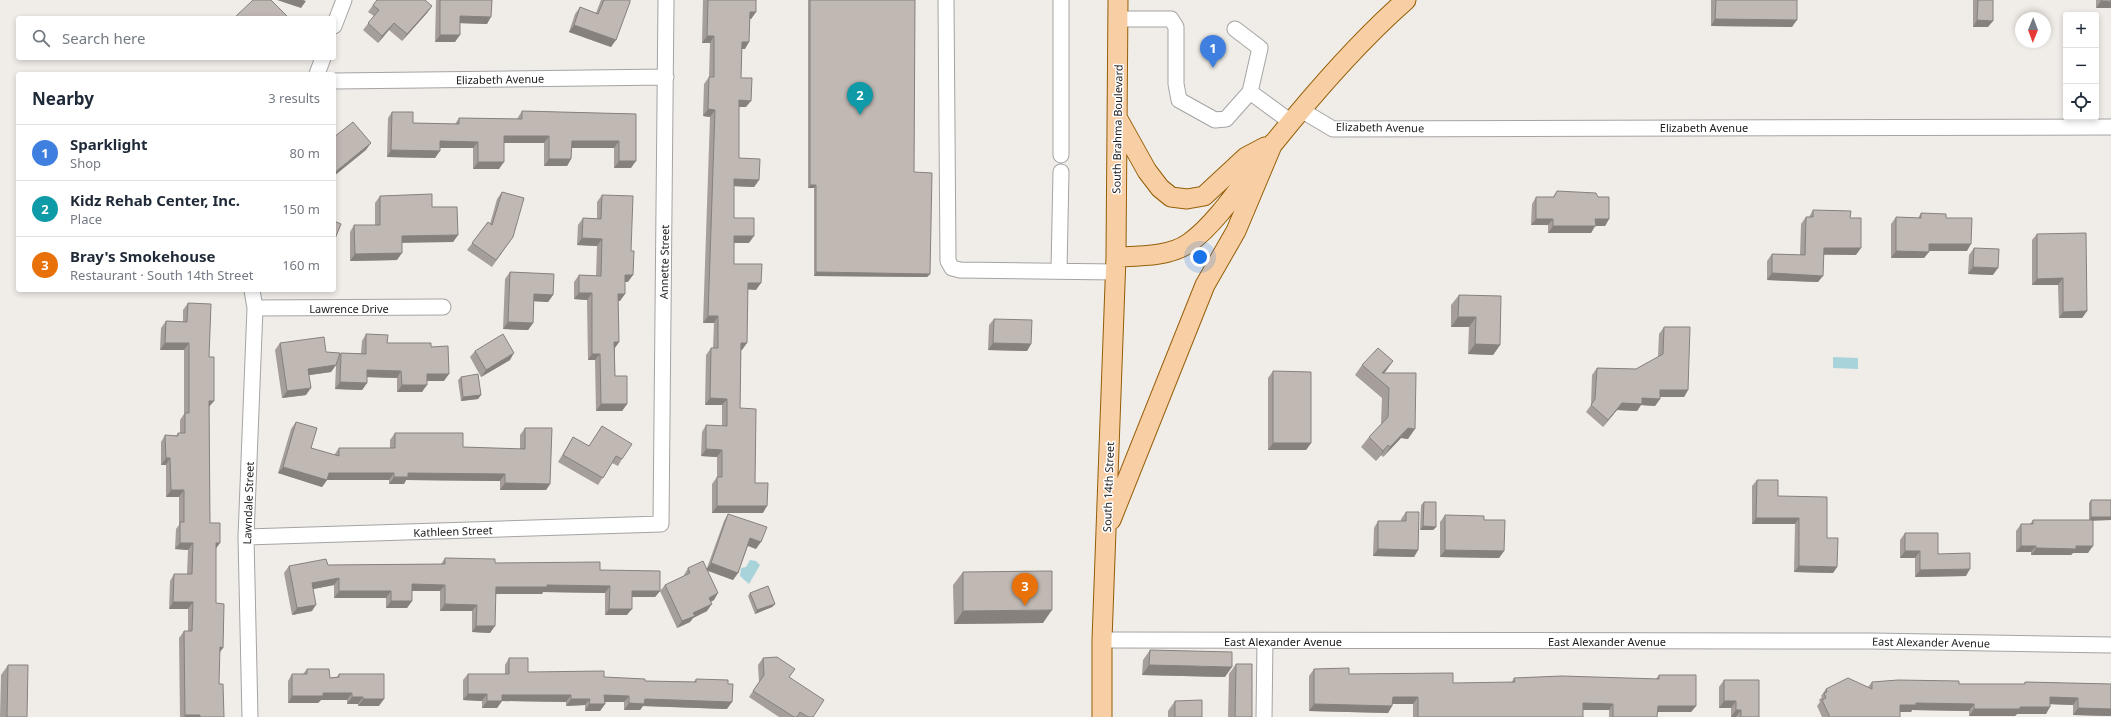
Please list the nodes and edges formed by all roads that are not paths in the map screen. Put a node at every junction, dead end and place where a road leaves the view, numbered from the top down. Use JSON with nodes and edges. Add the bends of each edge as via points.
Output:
{"nodes":[{"id":1,"x":344,"y":0,"type":"edge"},
{"id":2,"x":666,"y":0,"type":"edge"},
{"id":3,"x":946,"y":0,"type":"edge"},
{"id":4,"x":1061,"y":0,"type":"edge"},
{"id":5,"x":1118,"y":0,"type":"edge"},
{"id":6,"x":1406,"y":0,"type":"edge"},
{"id":7,"x":1118,"y":19,"type":"junction"},
{"id":8,"x":336,"y":21,"type":"edge"},
{"id":9,"x":1234,"y":29,"type":"dead end"},
{"id":10,"x":322,"y":60,"type":"edge"},
{"id":11,"x":318,"y":72,"type":"edge"},
{"id":12,"x":666,"y":77,"type":"junction"},
{"id":13,"x":336,"y":81,"type":"edge"},
{"id":14,"x":1250,"y":92,"type":"junction"},
{"id":15,"x":1296,"y":116,"type":"junction"},
{"id":16,"x":1117,"y":119,"type":"junction"},
{"id":17,"x":2111,"y":127,"type":"edge"},
{"id":18,"x":1273,"y":143,"type":"junction"},
{"id":19,"x":1061,"y":155,"type":"dead end"},
{"id":20,"x":1061,"y":172,"type":"dead end"},
{"id":21,"x":1116,"y":265,"type":"junction"},
{"id":22,"x":1059,"y":270,"type":"junction"},
{"id":23,"x":252,"y":292,"type":"edge"},
{"id":24,"x":443,"y":307,"type":"dead end"},
{"id":25,"x":254,"y":308,"type":"junction"},
{"id":26,"x":661,"y":524,"type":"joint"},
{"id":27,"x":1106,"y":534,"type":"junction"},
{"id":28,"x":246,"y":537,"type":"junction"},
{"id":29,"x":1102,"y":640,"type":"junction"},
{"id":30,"x":1265,"y":641,"type":"junction"},
{"id":31,"x":2111,"y":644,"type":"edge"},
{"id":32,"x":250,"y":717,"type":"edge"},
{"id":33,"x":1102,"y":717,"type":"edge"},
{"id":34,"x":1264,"y":717,"type":"edge"}],
"edges":[{"from":1,"to":8,"type":"street"},
{"from":2,"to":12,"type":"street","name":"Annette Street"},
{"from":3,"to":22,"type":"street","via":[[948,261],[952,268],[960,270]]},
{"from":4,"to":19,"type":"street"},
{"from":5,"to":7,"type":"main road","name":"South Brahma Boulevard"},
{"from":6,"to":15,"type":"main road","via":[[1336,68]]},
{"from":7,"to":14,"type":"street","via":[[1171,18],[1176,27],[1178,100],[1185,104],[1215,120],[1226,119]]},
{"from":7,"to":16,"type":"main road","name":"South Brahma Boulevard"},
{"from":9,"to":14,"type":"street","via":[[1260,48]]},
{"from":10,"to":11,"type":"street"},
{"from":12,"to":13,"type":"street","name":"Elizabeth Avenue"},
{"from":12,"to":26,"type":"street","name":"Annette Street"},
{"from":14,"to":15,"type":"street","name":"Elizabeth Avenue"},
{"from":15,"to":17,"type":"street","name":"Elizabeth Avenue","via":[[1333,128]]},
{"from":15,"to":18,"type":"main road"},
{"from":16,"to":18,"type":"main road","via":[[1147,171],[1171,197],[1187,199],[1204,196],[1246,157]]},
{"from":16,"to":21,"type":"main road","name":"South Brahma Boulevard"},
{"from":18,"to":21,"type":"main road","via":[[1211,223],[1188,244]]},
{"from":18,"to":27,"type":"main road","via":[[1236,231],[1205,285]]},
{"from":20,"to":22,"type":"street"},
{"from":21,"to":22,"type":"street"},
{"from":21,"to":27,"type":"main road","name":"South 14th Street"},
{"from":23,"to":25,"type":"street","name":"Lawndale Street"},
{"from":24,"to":25,"type":"street","name":"Lawrence Drive"},
{"from":25,"to":28,"type":"street","name":"Lawndale Street"},
{"from":26,"to":28,"type":"street","name":"Kathleen Street"},
{"from":27,"to":29,"type":"main road","name":"South 14th Street"},
{"from":28,"to":32,"type":"street","name":"Lawndale Street"},
{"from":29,"to":30,"type":"street","name":"East Alexander Avenue"},
{"from":29,"to":33,"type":"main road","name":"South 14th Street"},
{"from":30,"to":31,"type":"street","name":"East Alexander Avenue","via":[[1871,641]]},
{"from":30,"to":34,"type":"street"}]}
